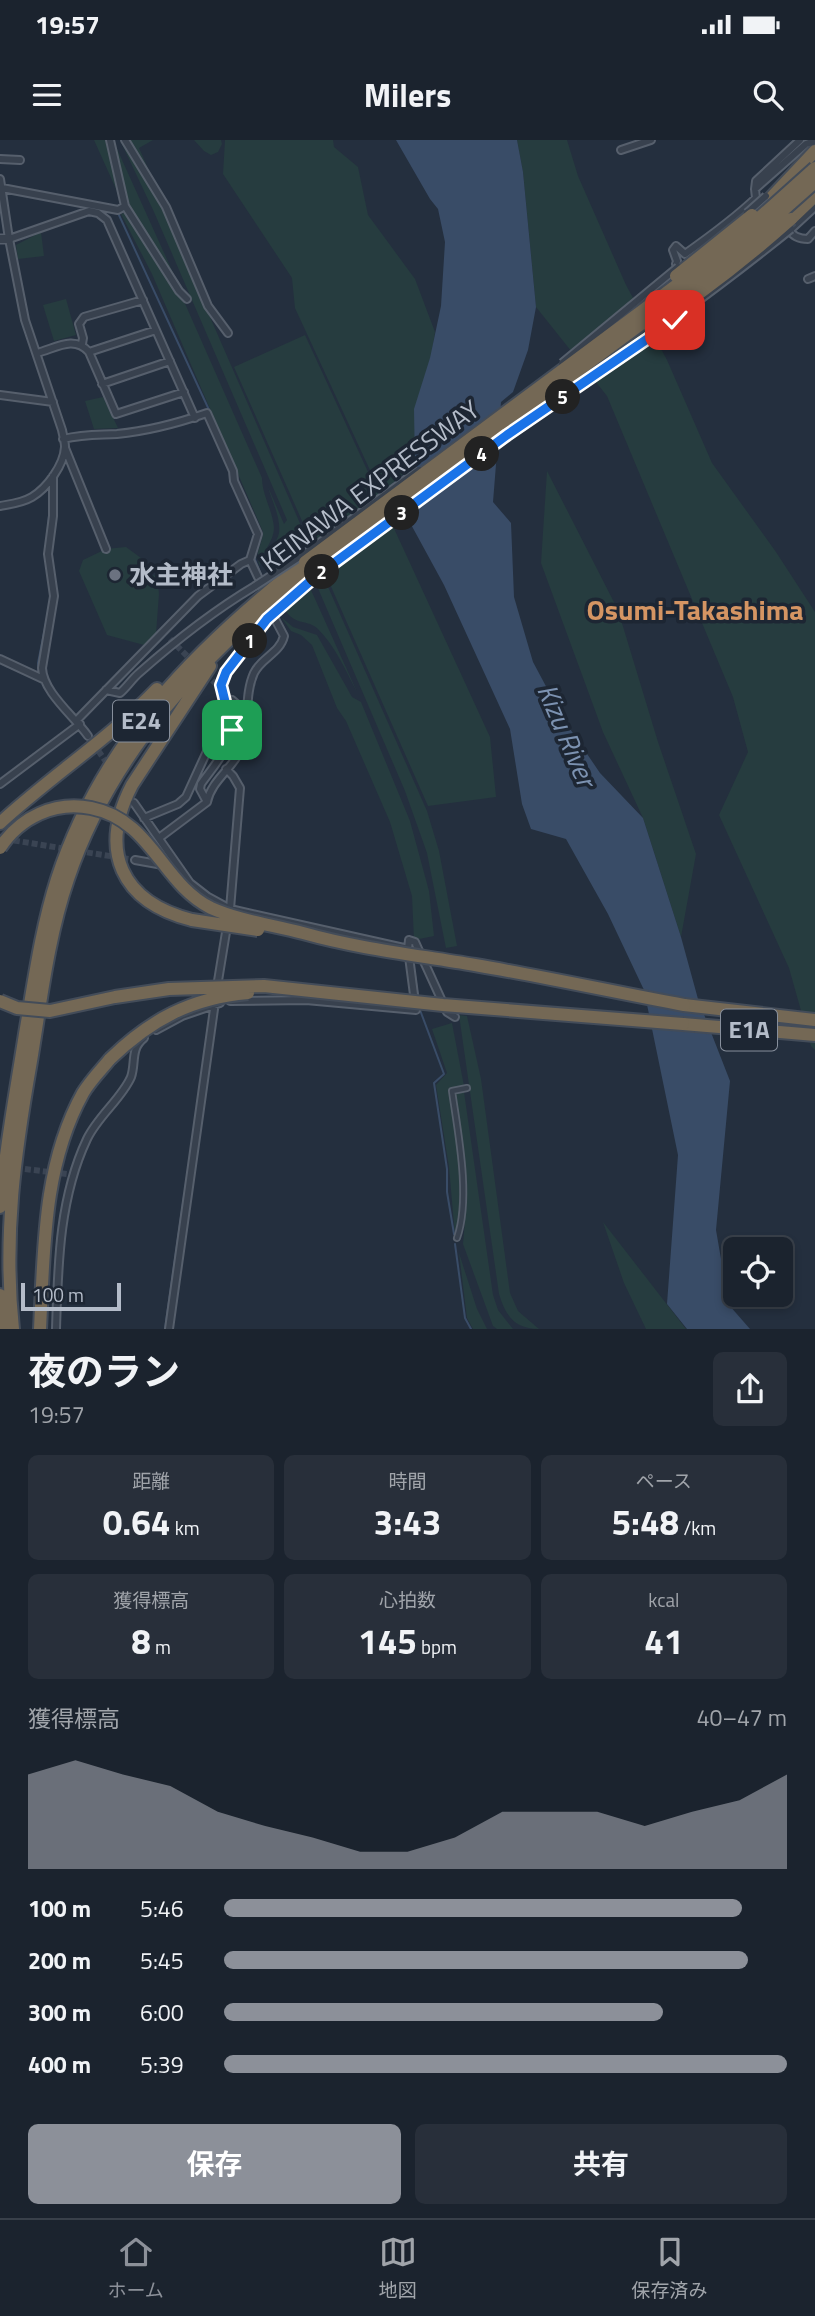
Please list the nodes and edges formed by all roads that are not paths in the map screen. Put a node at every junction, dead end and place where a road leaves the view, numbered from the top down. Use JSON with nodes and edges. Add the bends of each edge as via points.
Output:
{"nodes":[{"id":1,"x":110,"y":140,"type":"edge"},
{"id":2,"x":125,"y":140,"type":"edge"},
{"id":3,"x":651,"y":140,"type":"edge"},
{"id":4,"x":800,"y":140,"type":"edge"},
{"id":5,"x":815,"y":141,"type":"edge"},
{"id":6,"x":621,"y":150,"type":"dead end"},
{"id":7,"x":815,"y":150,"type":"edge"},
{"id":8,"x":0,"y":159,"type":"edge"},
{"id":9,"x":20,"y":160,"type":"dead end"},
{"id":10,"x":815,"y":168,"type":"edge"},
{"id":11,"x":0,"y":180,"type":"edge"},
{"id":12,"x":815,"y":182,"type":"edge"},
{"id":13,"x":2,"y":188,"type":"junction"},
{"id":14,"x":755,"y":189,"type":"junction"},
{"id":15,"x":815,"y":196,"type":"edge"},
{"id":16,"x":764,"y":198,"type":"junction"},
{"id":17,"x":125,"y":206,"type":"junction"},
{"id":18,"x":815,"y":207,"type":"edge"},
{"id":19,"x":791,"y":224,"type":"junction"},
{"id":20,"x":815,"y":225,"type":"edge"},
{"id":21,"x":815,"y":231,"type":"edge"},
{"id":22,"x":4,"y":239,"type":"edge"},
{"id":23,"x":804,"y":239,"type":"junction"},
{"id":24,"x":676,"y":264,"type":"dead end"},
{"id":25,"x":187,"y":299,"type":"dead end"},
{"id":26,"x":143,"y":300,"type":"junction"},
{"id":27,"x":156,"y":330,"type":"junction"},
{"id":28,"x":228,"y":333,"type":"dead end"},
{"id":29,"x":82,"y":344,"type":"junction"},
{"id":30,"x":89,"y":352,"type":"junction"},
{"id":31,"x":37,"y":353,"type":"junction"},
{"id":32,"x":170,"y":361,"type":"junction"},
{"id":33,"x":571,"y":364,"type":"junction"},
{"id":34,"x":102,"y":384,"type":"junction"},
{"id":35,"x":184,"y":393,"type":"junction"},
{"id":36,"x":0,"y":396,"type":"edge"},
{"id":37,"x":53,"y":402,"type":"junction"},
{"id":38,"x":531,"y":406,"type":"junction"},
{"id":39,"x":195,"y":418,"type":"junction"},
{"id":40,"x":63,"y":439,"type":"junction"},
{"id":41,"x":65,"y":448,"type":"junction"},
{"id":42,"x":53,"y":476,"type":"junction"},
{"id":43,"x":0,"y":506,"type":"edge"},
{"id":44,"x":106,"y":549,"type":"dead end"},
{"id":45,"x":250,"y":560,"type":"junction"},
{"id":46,"x":307,"y":567,"type":"junction"},
{"id":47,"x":258,"y":577,"type":"dead end"},
{"id":48,"x":263,"y":615,"type":"junction"},
{"id":49,"x":275,"y":619,"type":"dead end"},
{"id":50,"x":163,"y":632,"type":"junction"},
{"id":51,"x":220,"y":632,"type":"junction"},
{"id":52,"x":170,"y":639,"type":"tunnel mouth"},
{"id":53,"x":0,"y":659,"type":"edge"},
{"id":54,"x":43,"y":679,"type":"junction"},
{"id":55,"x":106,"y":690,"type":"junction"},
{"id":56,"x":232,"y":700,"type":"tunnel mouth"},
{"id":57,"x":247,"y":713,"type":"junction"},
{"id":58,"x":213,"y":714,"type":"dead end"},
{"id":59,"x":78,"y":722,"type":"junction"},
{"id":60,"x":88,"y":736,"type":"tunnel mouth"},
{"id":61,"x":226,"y":769,"type":"junction"},
{"id":62,"x":0,"y":784,"type":"edge"},
{"id":63,"x":207,"y":802,"type":"junction"},
{"id":64,"x":135,"y":803,"type":"dead end"},
{"id":65,"x":145,"y":818,"type":"junction"},
{"id":66,"x":0,"y":823,"type":"edge"},
{"id":67,"x":159,"y":838,"type":"junction"},
{"id":68,"x":0,"y":848,"type":"edge"},
{"id":69,"x":135,"y":860,"type":"tunnel mouth"},
{"id":70,"x":179,"y":868,"type":"junction"},
{"id":71,"x":230,"y":909,"type":"junction"},
{"id":72,"x":50,"y":928,"type":"junction"},
{"id":73,"x":326,"y":941,"type":"junction"},
{"id":74,"x":408,"y":949,"type":"junction"},
{"id":75,"x":39,"y":986,"type":"junction"},
{"id":76,"x":399,"y":999,"type":"junction"},
{"id":77,"x":0,"y":1001,"type":"edge"},
{"id":78,"x":215,"y":1005,"type":"junction"},
{"id":79,"x":454,"y":1017,"type":"dead end"},
{"id":80,"x":815,"y":1020,"type":"edge"},
{"id":81,"x":815,"y":1035,"type":"edge"},
{"id":82,"x":467,"y":1088,"type":"dead end"},
{"id":83,"x":0,"y":1207,"type":"edge"},
{"id":84,"x":457,"y":1238,"type":"dead end"},
{"id":85,"x":0,"y":1295,"type":"edge"},
{"id":86,"x":2,"y":1329,"type":"edge"},
{"id":87,"x":13,"y":1329,"type":"edge"},
{"id":88,"x":40,"y":1329,"type":"edge"},
{"id":89,"x":56,"y":1329,"type":"edge"},
{"id":90,"x":169,"y":1329,"type":"edge"}],
"edges":[{"from":1,"to":17,"type":"street"},
{"from":2,"to":28,"type":"street","via":[[166,207],[208,306]]},
{"from":3,"to":6,"type":"street"},
{"from":4,"to":14,"type":"street","via":[[756,181]]},
{"from":5,"to":14,"type":"street"},
{"from":7,"to":16,"type":"highway"},
{"from":8,"to":9,"type":"street"},
{"from":10,"to":33,"type":"highway","name":"KEINAWA EXPRESSWAY","number":"E24","bridge":true,"via":[[729,245]]},
{"from":11,"to":13,"type":"street"},
{"from":12,"to":38,"type":"highway","name":"KEINAWA EXPRESSWAY","number":"E24","bridge":true,"via":[[736,252]]},
{"from":13,"to":17,"type":"street","via":[[118,210]]},
{"from":13,"to":22,"type":"street"},
{"from":14,"to":16,"type":"street"},
{"from":15,"to":19,"type":"highway"},
{"from":16,"to":23,"type":"street","via":[[795,237]]},
{"from":16,"to":24,"type":"street","via":[[685,254],[676,246]]},
{"from":16,"to":33,"type":"highway","bridge":true},
{"from":16,"to":55,"type":"street","bridge":true,"via":[[553,371],[307,552],[230,601],[136,675],[120,693]]},
{"from":17,"to":25,"type":"street"},
{"from":18,"to":19,"type":"street"},
{"from":19,"to":38,"type":"highway","bridge":true,"via":[[697,297]]},
{"from":19,"to":48,"type":"street","bridge":true,"via":[[675,320],[507,435]]},
{"from":20,"to":23,"type":"street"},
{"from":21,"to":23,"type":"street"},
{"from":22,"to":26,"type":"street","via":[[89,211],[98,213],[107,220]]},
{"from":22,"to":31,"type":"street"},
{"from":26,"to":27,"type":"street"},
{"from":26,"to":29,"type":"street","via":[[84,317],[79,324]]},
{"from":27,"to":30,"type":"street"},
{"from":27,"to":32,"type":"street"},
{"from":29,"to":30,"type":"street"},
{"from":29,"to":31,"type":"street","via":[[73,342]]},
{"from":30,"to":34,"type":"street"},
{"from":31,"to":37,"type":"street"},
{"from":32,"to":34,"type":"street"},
{"from":32,"to":35,"type":"street"},
{"from":33,"to":46,"type":"highway","name":"KEINAWA EXPRESSWAY","number":"E24","bridge":true},
{"from":34,"to":35,"type":"street","via":[[116,414]]},
{"from":35,"to":39,"type":"street"},
{"from":36,"to":37,"type":"street"},
{"from":37,"to":40,"type":"street"},
{"from":38,"to":46,"type":"highway","name":"KEINAWA EXPRESSWAY","number":"E24","bridge":true},
{"from":39,"to":40,"type":"street","via":[[117,434]]},
{"from":39,"to":45,"type":"street","via":[[207,413],[258,534]]},
{"from":40,"to":41,"type":"street"},
{"from":41,"to":42,"type":"street"},
{"from":41,"to":44,"type":"street"},
{"from":42,"to":43,"type":"street","via":[[31,498]]},
{"from":42,"to":54,"type":"street","via":[[48,554],[54,596]]},
{"from":45,"to":47,"type":"street"},
{"from":45,"to":50,"type":"street","via":[[198,596]]},
{"from":46,"to":48,"type":"highway","name":"KEINAWA EXPRESSWAY","number":"E24"},
{"from":46,"to":51,"type":"highway","name":"KEINAWA EXPRESSWAY","number":"E24"},
{"from":48,"to":63,"type":"street","via":[[221,685],[232,730],[226,748],[201,784]]},
{"from":48,"to":72,"type":"highway","name":"KEINAWA EXPRESSWAY","number":"E24","via":[[197,670],[144,733],[100,803]]},
{"from":48,"to":73,"type":"highway","bridge":true,"via":[[210,666],[132,785],[117,823],[117,850],[128,882],[137,893],[177,916]]},
{"from":49,"to":57,"type":"street","via":[[283,641],[253,676]]},
{"from":50,"to":52,"type":"street"},
{"from":50,"to":55,"type":"street"},
{"from":51,"to":66,"type":"highway","via":[[186,659],[119,727]]},
{"from":51,"to":72,"type":"highway","name":"KEINAWA EXPRESSWAY","number":"E24","via":[[160,696],[104,776],[66,854]]},
{"from":53,"to":54,"type":"street"},
{"from":54,"to":59,"type":"street"},
{"from":55,"to":59,"type":"street"},
{"from":56,"to":57,"type":"street"},
{"from":57,"to":61,"type":"street","via":[[239,754]]},
{"from":58,"to":65,"type":"street","via":[[214,736],[186,797]]},
{"from":59,"to":60,"type":"street"},
{"from":59,"to":62,"type":"street"},
{"from":61,"to":63,"type":"street"},
{"from":61,"to":71,"type":"street","via":[[240,788]]},
{"from":63,"to":67,"type":"street"},
{"from":64,"to":65,"type":"street"},
{"from":65,"to":67,"type":"street"},
{"from":67,"to":70,"type":"street"},
{"from":68,"to":73,"type":"highway","bridge":true,"via":[[31,818],[53,809],[91,808],[139,833],[188,893],[211,907]]},
{"from":69,"to":70,"type":"street"},
{"from":70,"to":71,"type":"street","via":[[190,883]]},
{"from":71,"to":74,"type":"street"},
{"from":71,"to":78,"type":"street"},
{"from":72,"to":75,"type":"highway","name":"KEINAWA EXPRESSWAY","number":"E24"},
{"from":73,"to":80,"type":"highway","number":"E1A","bridge":true,"via":[[684,1005]]},
{"from":74,"to":78,"type":"street","via":[[416,1010],[275,999]]},
{"from":74,"to":79,"type":"street","via":[[409,940],[415,942],[447,1012]]},
{"from":75,"to":83,"type":"highway","name":"KEINAWA EXPRESSWAY","number":"E24","via":[[9,1129]]},
{"from":75,"to":87,"type":"highway","name":"KEINAWA EXPRESSWAY","number":"E24","via":[[12,1183]]},
{"from":76,"to":77,"type":"highway","bridge":true,"via":[[234,986],[169,989],[50,1011],[17,1008]]},
{"from":76,"to":81,"type":"highway","number":"E1A","bridge":true},
{"from":76,"to":88,"type":"highway","bridge":true,"via":[[302,991],[209,999],[169,1014],[131,1038],[84,1091],[56,1162],[47,1213]]},
{"from":78,"to":89,"type":"street","via":[[182,1016],[140,1040],[131,1078],[86,1139],[70,1174],[58,1261]]},
{"from":78,"to":90,"type":"street"},
{"from":82,"to":84,"type":"street","via":[[452,1091],[463,1222]]},
{"from":85,"to":86,"type":"highway"}]}
